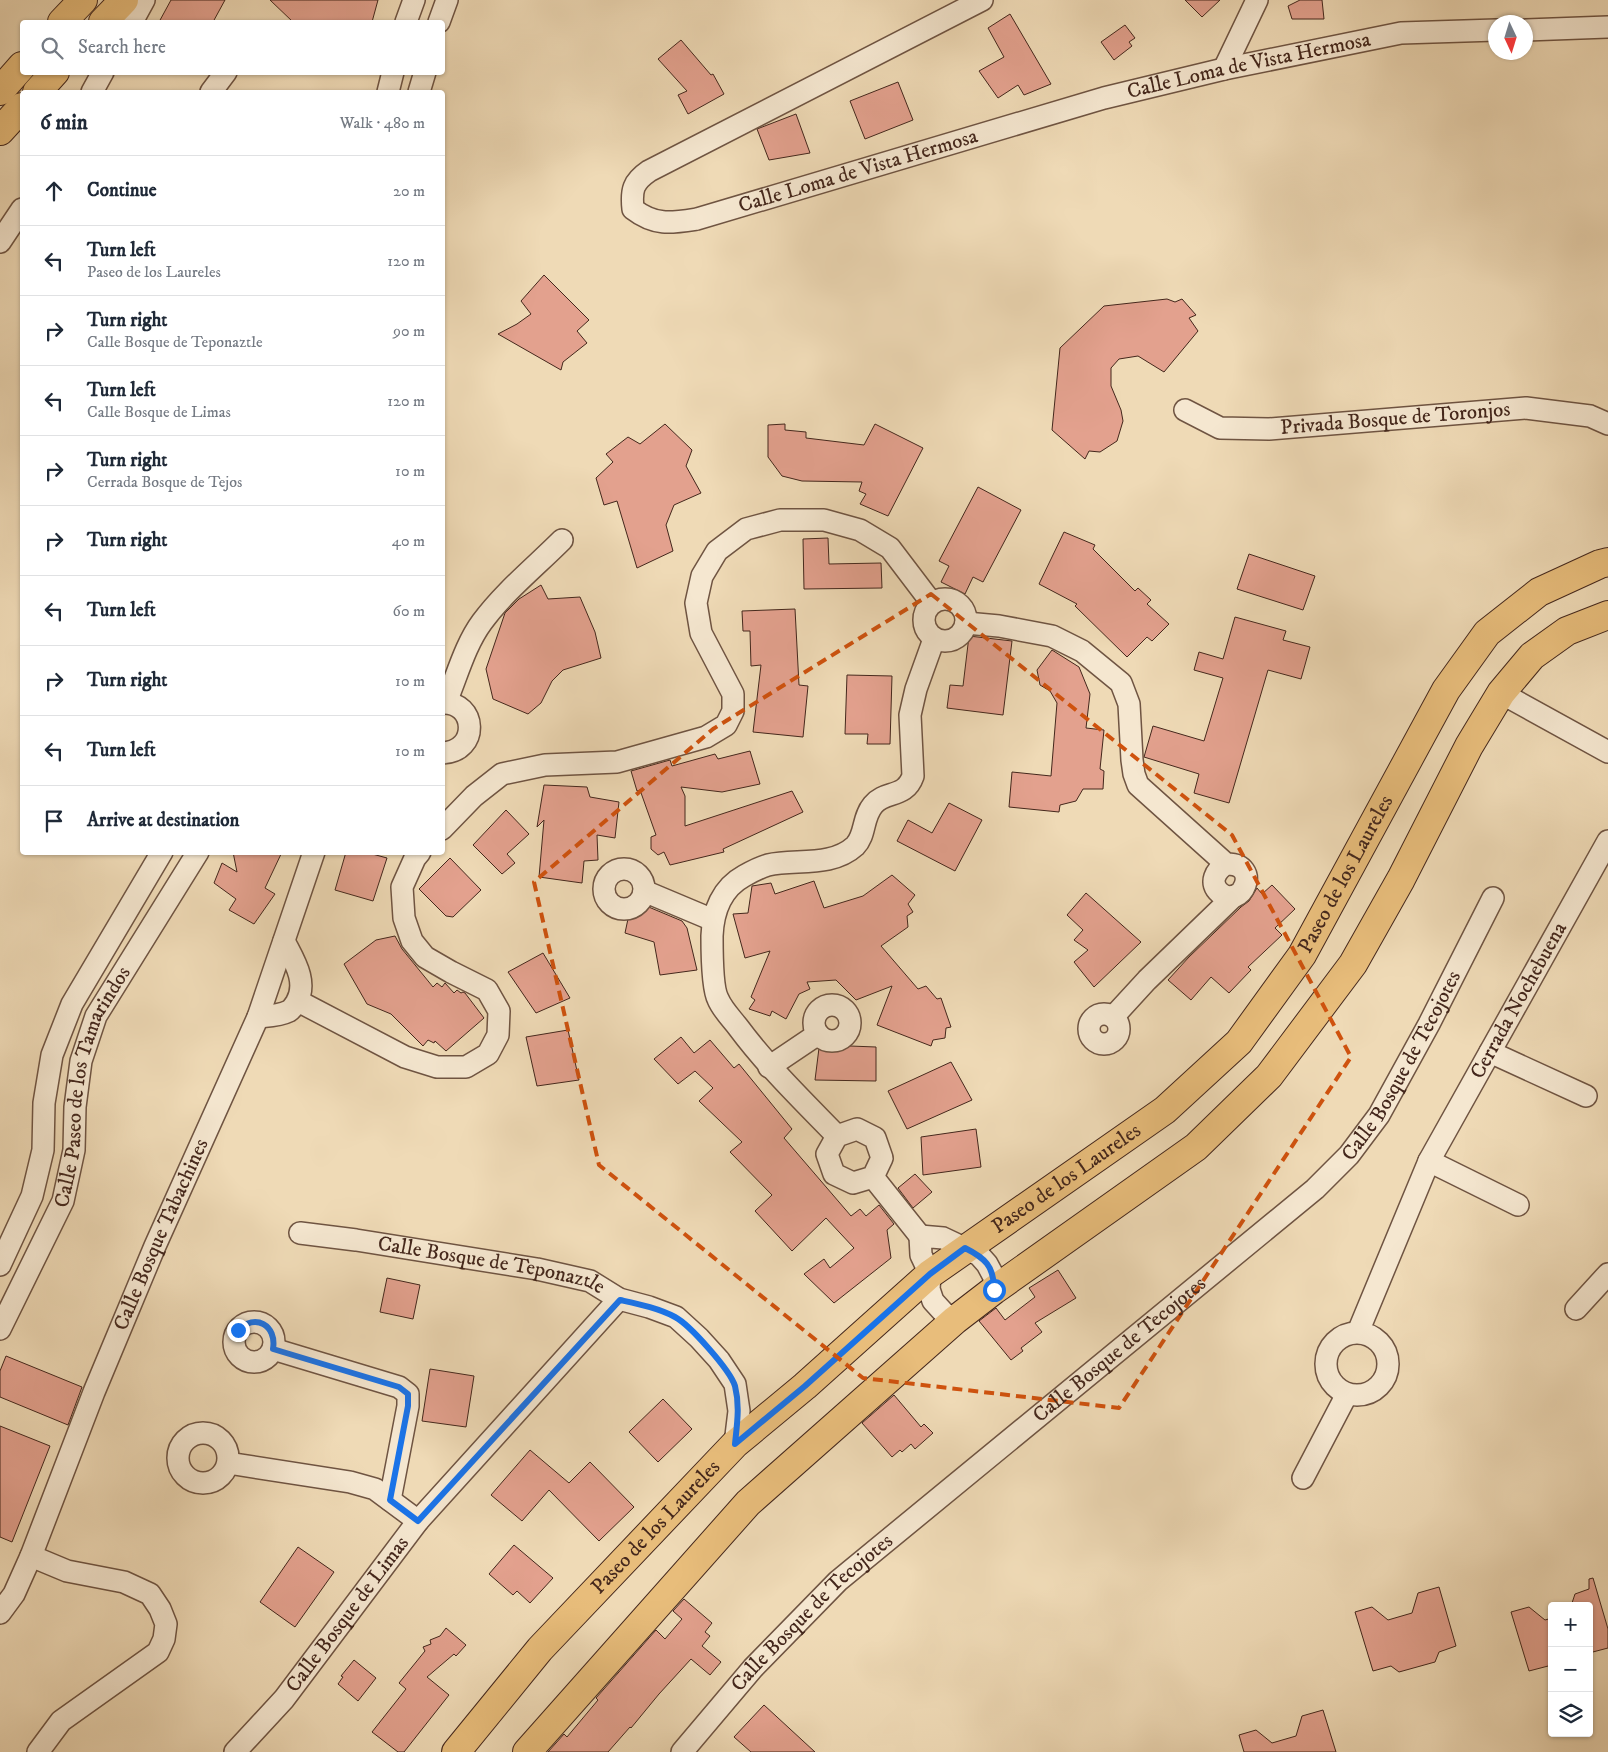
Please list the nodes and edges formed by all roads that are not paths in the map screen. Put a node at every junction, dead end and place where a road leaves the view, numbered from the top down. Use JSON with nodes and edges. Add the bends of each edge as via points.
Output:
{"nodes":[{"id":1,"x":83,"y":0,"type":"edge"},
{"id":2,"x":124,"y":0,"type":"edge"},
{"id":3,"x":144,"y":0,"type":"edge"},
{"id":4,"x":414,"y":0,"type":"edge"},
{"id":5,"x":447,"y":0,"type":"edge"},
{"id":6,"x":982,"y":0,"type":"edge"},
{"id":7,"x":1257,"y":0,"type":"edge"},
{"id":8,"x":64,"y":20,"type":"edge"},
{"id":9,"x":105,"y":20,"type":"edge"},
{"id":10,"x":133,"y":20,"type":"edge"},
{"id":11,"x":407,"y":20,"type":"edge"},
{"id":12,"x":440,"y":20,"type":"edge"},
{"id":13,"x":1608,"y":28,"type":"edge"},
{"id":14,"x":1488,"y":30,"type":"edge"},
{"id":15,"x":1533,"y":30,"type":"edge"},
{"id":16,"x":20,"y":68,"type":"edge"},
{"id":17,"x":1224,"y":69,"type":"junction"},
{"id":18,"x":52,"y":75,"type":"edge"},
{"id":19,"x":101,"y":75,"type":"edge"},
{"id":20,"x":224,"y":75,"type":"edge"},
{"id":21,"x":392,"y":75,"type":"edge"},
{"id":22,"x":424,"y":75,"type":"edge"},
{"id":23,"x":38,"y":90,"type":"edge"},
{"id":24,"x":93,"y":90,"type":"edge"},
{"id":25,"x":212,"y":90,"type":"edge"},
{"id":26,"x":388,"y":90,"type":"edge"},
{"id":27,"x":420,"y":90,"type":"edge"},
{"id":28,"x":0,"y":91,"type":"edge"},
{"id":29,"x":20,"y":109,"type":"edge"},
{"id":30,"x":0,"y":131,"type":"edge"},
{"id":31,"x":20,"y":212,"type":"edge"},
{"id":32,"x":0,"y":242,"type":"edge"},
{"id":33,"x":1184,"y":410,"type":"dead end"},
{"id":34,"x":1608,"y":424,"type":"edge"},
{"id":35,"x":562,"y":540,"type":"dead end"},
{"id":36,"x":1608,"y":562,"type":"edge"},
{"id":37,"x":931,"y":602,"type":"junction"},
{"id":38,"x":1608,"y":615,"type":"edge"},
{"id":39,"x":966,"y":623,"type":"junction"},
{"id":40,"x":934,"y":639,"type":"junction"},
{"id":41,"x":1502,"y":693,"type":"junction"},
{"id":42,"x":445,"y":700,"type":"edge"},
{"id":43,"x":445,"y":702,"type":"edge"},
{"id":44,"x":1608,"y":752,"type":"edge"},
{"id":45,"x":445,"y":753,"type":"edge"},
{"id":46,"x":445,"y":826,"type":"edge"},
{"id":47,"x":1608,"y":842,"type":"edge"},
{"id":48,"x":160,"y":855,"type":"edge"},
{"id":49,"x":196,"y":855,"type":"edge"},
{"id":50,"x":313,"y":855,"type":"edge"},
{"id":51,"x":418,"y":855,"type":"edge"},
{"id":52,"x":644,"y":890,"type":"dead end"},
{"id":53,"x":1493,"y":898,"type":"dead end"},
{"id":54,"x":713,"y":920,"type":"junction"},
{"id":55,"x":284,"y":941,"type":"junction"},
{"id":56,"x":298,"y":1001,"type":"junction"},
{"id":57,"x":258,"y":1017,"type":"junction"},
{"id":58,"x":1113,"y":1017,"type":"dead end"},
{"id":59,"x":818,"y":1034,"type":"dead end"},
{"id":60,"x":1490,"y":1052,"type":"junction"},
{"id":61,"x":770,"y":1068,"type":"junction"},
{"id":62,"x":1586,"y":1096,"type":"dead end"},
{"id":63,"x":836,"y":1136,"type":"junction"},
{"id":64,"x":1429,"y":1161,"type":"junction"},
{"id":65,"x":873,"y":1177,"type":"junction"},
{"id":66,"x":1518,"y":1205,"type":"dead end"},
{"id":67,"x":300,"y":1233,"type":"dead end"},
{"id":68,"x":920,"y":1236,"type":"junction"},
{"id":69,"x":965,"y":1248,"type":"junction"},
{"id":70,"x":0,"y":1265,"type":"edge"},
{"id":71,"x":930,"y":1274,"type":"junction"},
{"id":72,"x":1608,"y":1274,"type":"edge"},
{"id":73,"x":994,"y":1290,"type":"junction"},
{"id":74,"x":620,"y":1300,"type":"junction"},
{"id":75,"x":1576,"y":1308,"type":"dead end"},
{"id":76,"x":955,"y":1320,"type":"junction"},
{"id":77,"x":0,"y":1329,"type":"edge"},
{"id":78,"x":1358,"y":1332,"type":"junction"},
{"id":79,"x":273,"y":1349,"type":"dead end"},
{"id":80,"x":1347,"y":1394,"type":"junction"},
{"id":81,"x":735,"y":1444,"type":"junction"},
{"id":82,"x":228,"y":1463,"type":"dead end"},
{"id":83,"x":1303,"y":1478,"type":"dead end"},
{"id":84,"x":390,"y":1500,"type":"junction"},
{"id":85,"x":418,"y":1521,"type":"junction"},
{"id":86,"x":31,"y":1556,"type":"junction"},
{"id":87,"x":0,"y":1613,"type":"edge"},
{"id":88,"x":38,"y":1752,"type":"edge"},
{"id":89,"x":235,"y":1752,"type":"edge"},
{"id":90,"x":456,"y":1752,"type":"edge"},
{"id":91,"x":527,"y":1752,"type":"edge"},
{"id":92,"x":682,"y":1752,"type":"edge"}],
"edges":[{"from":1,"to":8,"type":"main road"},
{"from":2,"to":9,"type":"main road"},
{"from":3,"to":10,"type":"street"},
{"from":4,"to":11,"type":"street"},
{"from":5,"to":12,"type":"street"},
{"from":6,"to":17,"type":"street","name":"Calle Loma de Vista Hermosa","via":[[649,171],[639,178],[634,188],[633,209],[644,218],[660,222],[697,219],[1104,98]]},
{"from":7,"to":17,"type":"street"},
{"from":13,"to":15,"type":"street"},
{"from":14,"to":17,"type":"street","name":"Calle Loma de Vista Hermosa","via":[[1401,33]]},
{"from":16,"to":28,"type":"main road"},
{"from":18,"to":23,"type":"main road"},
{"from":19,"to":24,"type":"street"},
{"from":20,"to":25,"type":"street"},
{"from":21,"to":26,"type":"street"},
{"from":22,"to":27,"type":"street"},
{"from":29,"to":30,"type":"main road"},
{"from":31,"to":32,"type":"street"},
{"from":33,"to":34,"type":"street","name":"Privada Bosque de Toronjos","via":[[1220,428],[1270,429],[1526,408],[1590,416]]},
{"from":35,"to":42,"type":"street","via":[[481,623]]},
{"from":36,"to":69,"type":"main road","name":"Paseo de los Laureles","via":[[1539,592],[1488,633],[1446,690],[1302,955],[1239,1042],[1164,1110]]},
{"from":37,"to":39,"type":"street","via":[[943,598],[956,601],[965,610]]},
{"from":37,"to":40,"type":"street","via":[[923,614],[924,629]]},
{"from":37,"to":46,"type":"street","via":[[890,548],[860,530],[824,520],[780,520],[746,529],[717,551],[702,576],[696,603],[701,633],[733,694],[733,711],[726,725],[706,737],[617,762],[545,765],[502,774],[474,796]]},
{"from":38,"to":41,"type":"main road","via":[[1567,631],[1532,656]]},
{"from":39,"to":40,"type":"street","via":[[960,635],[948,641]]},
{"from":39,"to":58,"type":"street","via":[[1052,636],[1082,652],[1121,683],[1129,704],[1132,760],[1138,785],[1226,864],[1215,874],[1214,881],[1220,893],[1234,896]]},
{"from":40,"to":54,"type":"street","via":[[910,715],[913,776],[910,785],[874,804],[865,817],[863,834],[857,844],[844,854],[824,860],[767,865],[743,876],[722,895]]},
{"from":41,"to":44,"type":"street"},
{"from":41,"to":73,"type":"main road","via":[[1469,746],[1353,964],[1269,1076],[1196,1147]]},
{"from":43,"to":45,"type":"street","via":[[461,709],[470,730],[463,745]]},
{"from":47,"to":60,"type":"street","name":"Cerrada Nochebuena"},
{"from":48,"to":70,"type":"street","name":"Calle Paseo de los Tamarindos","via":[[72,1004],[52,1055],[44,1102],[43,1150],[32,1196]]},
{"from":49,"to":77,"type":"street","name":"Calle Paseo de los Tamarindos","via":[[96,1016],[81,1061],[74,1150],[63,1201]]},
{"from":50,"to":55,"type":"street","name":"Calle Bosque Tabachines"},
{"from":51,"to":56,"type":"street","via":[[402,887],[404,918],[412,941],[425,957],[487,990],[499,1011],[498,1035],[488,1054],[466,1067],[437,1067],[405,1057]]},
{"from":52,"to":54,"type":"street"},
{"from":53,"to":92,"type":"street","name":"Calle Bosque de Tecojotes","via":[[1384,1107],[1349,1155],[1315,1188],[838,1581],[752,1668]]},
{"from":54,"to":61,"type":"street","via":[[712,958],[717,998]]},
{"from":55,"to":56,"type":"street","via":[[298,969],[302,990]]},
{"from":55,"to":57,"type":"street","name":"Calle Bosque Tabachines"},
{"from":56,"to":57,"type":"street","via":[[291,1010]]},
{"from":57,"to":86,"type":"street","name":"Calle Bosque Tabachines","via":[[155,1246]]},
{"from":59,"to":61,"type":"street"},
{"from":60,"to":62,"type":"street"},
{"from":60,"to":64,"type":"street","name":"Cerrada Nochebuena"},
{"from":61,"to":63,"type":"street"},
{"from":63,"to":65,"type":"street","via":[[827,1154],[834,1174],[853,1183]]},
{"from":63,"to":65,"type":"street","via":[[857,1129],[875,1138],[882,1158]]},
{"from":64,"to":66,"type":"street"},
{"from":64,"to":78,"type":"street","name":"Cerrada Nochebuena"},
{"from":65,"to":68,"type":"street"},
{"from":67,"to":74,"type":"street","name":"Calle Bosque de Teponaztle","via":[[537,1269],[590,1282]]},
{"from":68,"to":69,"type":"street","via":[[943,1238]]},
{"from":68,"to":71,"type":"street","via":[[921,1255]]},
{"from":69,"to":71,"type":"main road","name":"Paseo de los Laureles"},
{"from":69,"to":73,"type":"street","via":[[979,1255],[987,1264],[994,1277]]},
{"from":71,"to":76,"type":"street","via":[[929,1289],[933,1301]]},
{"from":71,"to":81,"type":"main road","name":"Paseo de los Laureles"},
{"from":72,"to":75,"type":"street"},
{"from":73,"to":76,"type":"main road"},
{"from":74,"to":81,"type":"street","name":"Calle Bosque de Teponaztle","via":[[676,1317],[719,1360],[734,1384],[739,1412]]},
{"from":74,"to":85,"type":"street","name":"Calle Bosque de Limas"},
{"from":76,"to":91,"type":"main road","via":[[748,1503]]},
{"from":78,"to":80,"type":"street","via":[[1339,1338],[1327,1354],[1327,1373],[1331,1382]]},
{"from":78,"to":80,"type":"street","via":[[1368,1334],[1383,1346],[1388,1359],[1387,1374],[1376,1390],[1366,1394]]},
{"from":79,"to":84,"type":"street","via":[[399,1387],[408,1394]]},
{"from":80,"to":83,"type":"street"},
{"from":81,"to":90,"type":"main road","name":"Paseo de los Laureles","via":[[540,1649]]},
{"from":82,"to":84,"type":"street","via":[[350,1482],[375,1489]]},
{"from":84,"to":85,"type":"street"},
{"from":85,"to":89,"type":"street","name":"Calle Bosque de Limas","via":[[326,1646],[284,1699]]},
{"from":86,"to":87,"type":"street","name":"Calle Bosque Tabachines","via":[[14,1594]]},
{"from":86,"to":88,"type":"street","via":[[67,1571],[124,1582],[150,1594],[166,1624],[158,1652],[61,1721]]}]}
